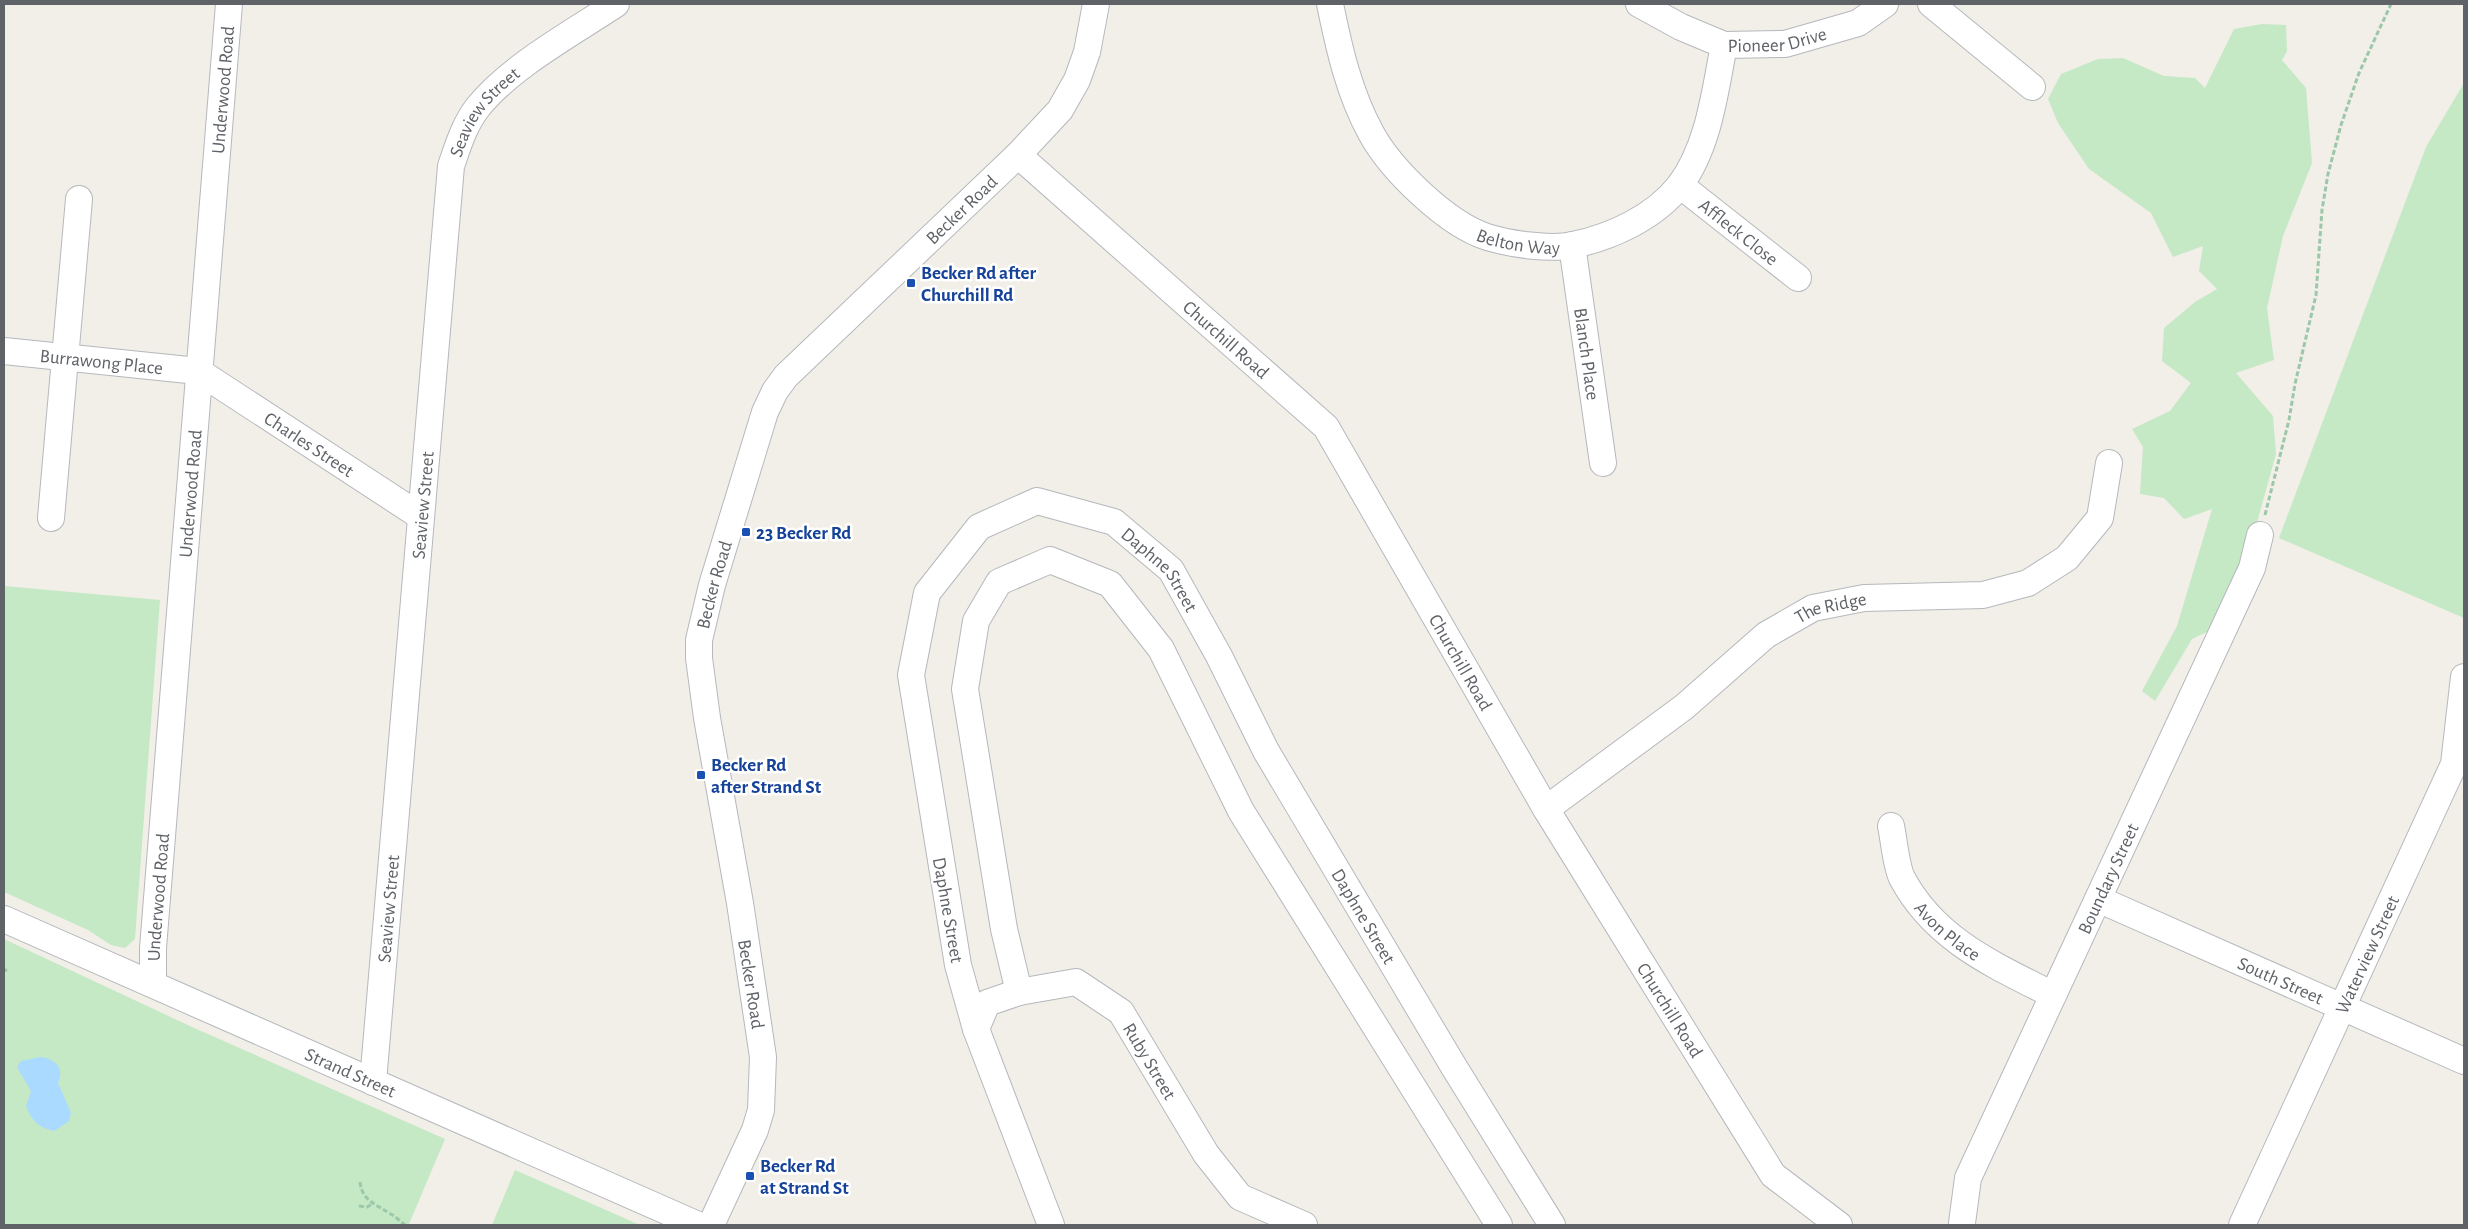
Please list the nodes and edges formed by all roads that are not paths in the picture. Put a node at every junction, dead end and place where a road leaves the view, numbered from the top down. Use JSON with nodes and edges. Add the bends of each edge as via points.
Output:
{"nodes":[{"id":1,"x":229,"y":4,"type":"edge"},
{"id":2,"x":616,"y":4,"type":"edge"},
{"id":3,"x":1096,"y":4,"type":"edge"},
{"id":4,"x":1330,"y":4,"type":"edge"},
{"id":5,"x":1639,"y":4,"type":"edge"},
{"id":6,"x":1885,"y":4,"type":"edge"},
{"id":7,"x":1931,"y":4,"type":"edge"},
{"id":8,"x":1724,"y":45,"type":"junction"},
{"id":9,"x":2032,"y":87,"type":"dead end"},
{"id":10,"x":1018,"y":156,"type":"junction"},
{"id":11,"x":1680,"y":184,"type":"junction"},
{"id":12,"x":79,"y":199,"type":"dead end"},
{"id":13,"x":1572,"y":246,"type":"junction"},
{"id":14,"x":1798,"y":278,"type":"dead end"},
{"id":15,"x":4,"y":351,"type":"edge"},
{"id":16,"x":66,"y":357,"type":"junction"},
{"id":17,"x":198,"y":371,"type":"junction"},
{"id":18,"x":1603,"y":463,"type":"dead end"},
{"id":19,"x":2108,"y":463,"type":"dead end"},
{"id":20,"x":420,"y":516,"type":"junction"},
{"id":21,"x":51,"y":518,"type":"dead end"},
{"id":22,"x":2260,"y":535,"type":"road end"},
{"id":23,"x":2464,"y":677,"type":"edge"},
{"id":24,"x":2459,"y":767,"type":"edge"},
{"id":25,"x":1546,"y":809,"type":"junction"},
{"id":26,"x":1891,"y":826,"type":"dead end"},
{"id":27,"x":2098,"y":899,"type":"junction"},
{"id":28,"x":4,"y":919,"type":"edge"},
{"id":29,"x":153,"y":983,"type":"junction"},
{"id":30,"x":1019,"y":992,"type":"junction"},
{"id":31,"x":2053,"y":995,"type":"junction"},
{"id":32,"x":2342,"y":1007,"type":"junction"},
{"id":33,"x":976,"y":1029,"type":"junction"},
{"id":34,"x":2464,"y":1061,"type":"edge"},
{"id":35,"x":374,"y":1082,"type":"junction"},
{"id":36,"x":1962,"y":1222,"type":"dead end"},
{"id":37,"x":698,"y":1225,"type":"edge"},
{"id":38,"x":711,"y":1225,"type":"edge"},
{"id":39,"x":1050,"y":1225,"type":"edge"},
{"id":40,"x":1304,"y":1225,"type":"edge"},
{"id":41,"x":1499,"y":1225,"type":"edge"},
{"id":42,"x":1552,"y":1225,"type":"edge"},
{"id":43,"x":1839,"y":1225,"type":"edge"},
{"id":44,"x":2242,"y":1225,"type":"edge"}],
"edges":[{"from":1,"to":17,"type":"street","name":"Underwood Road"},
{"from":2,"to":20,"type":"street","name":"Seaview Street","via":[[508,78],[478,107],[465,128],[451,166],[448,187]]},
{"from":3,"to":10,"type":"street","name":"Becker Road","via":[[1087,52],[1077,80],[1060,110]]},
{"from":4,"to":13,"type":"street","name":"Belton Way","via":[[1347,80],[1371,134],[1404,177],[1448,216],[1486,236],[1529,245]]},
{"from":5,"to":8,"type":"street","name":"Pioneer Drive","via":[[1681,28]]},
{"from":6,"to":8,"type":"street","name":"Pioneer Drive","via":[[1858,23],[1785,44]]},
{"from":7,"to":9,"type":"street"},
{"from":8,"to":11,"type":"street","name":"Belton Way","via":[[1700,148]]},
{"from":10,"to":25,"type":"street","name":"Churchill Road","via":[[1326,427]]},
{"from":10,"to":38,"type":"street","name":"Becker Road","via":[[802,360],[775,391],[712,585],[699,640],[699,658],[763,1057],[763,1088],[755,1130]]},
{"from":11,"to":13,"type":"street","name":"Belton Way","via":[[1648,214],[1614,232]]},
{"from":11,"to":14,"type":"street","name":"Affleck Close"},
{"from":12,"to":16,"type":"street"},
{"from":13,"to":18,"type":"street","name":"Blanch Place"},
{"from":15,"to":16,"type":"street","name":"Burrawong Place"},
{"from":16,"to":17,"type":"street","name":"Burrawong Place"},
{"from":16,"to":21,"type":"street"},
{"from":17,"to":20,"type":"street","name":"Charles Street"},
{"from":17,"to":29,"type":"street","name":"Underwood Road","via":[[153,948]]},
{"from":19,"to":25,"type":"street","name":"The Ridge","via":[[2100,518],[2067,558],[2028,583],[1983,594],[1864,598],[1813,608],[1766,635],[1684,707]]},
{"from":20,"to":35,"type":"street","name":"Seaview Street"},
{"from":22,"to":27,"type":"street","name":"Boundary Street","via":[[2252,568]]},
{"from":23,"to":24,"type":"street","name":"Waterview Street"},
{"from":24,"to":32,"type":"street","name":"Waterview Street"},
{"from":25,"to":43,"type":"street","name":"Churchill Road","via":[[1773,1175]]},
{"from":26,"to":31,"type":"street","name":"Avon Place","via":[[1901,877],[1934,922],[1976,956]]},
{"from":27,"to":31,"type":"street","name":"Boundary Street"},
{"from":27,"to":32,"type":"street","name":"South Street"},
{"from":28,"to":29,"type":"street","name":"Strand Street"},
{"from":29,"to":35,"type":"street","name":"Strand Street"},
{"from":30,"to":33,"type":"street","name":"Ruby Street","via":[[987,1003]]},
{"from":30,"to":40,"type":"street","name":"Ruby Street","via":[[1076,982],[1121,1012],[1206,1154],[1240,1197]]},
{"from":30,"to":41,"type":"street","via":[[1004,929],[965,689],[976,620],[999,582],[1050,560],[1110,584],[1161,648],[1241,811]]},
{"from":31,"to":36,"type":"street","name":"Boundary Street","via":[[1968,1178]]},
{"from":32,"to":34,"type":"street","name":"South Street"},
{"from":32,"to":44,"type":"street","name":"Waterview Street"},
{"from":33,"to":39,"type":"street","name":"Daphne Street"},
{"from":33,"to":42,"type":"street","name":"Daphne Street","via":[[958,966],[911,675],[927,593],[979,527],[1036,501],[1114,522],[1171,570],[1219,656],[1266,752]]},
{"from":35,"to":37,"type":"street","name":"Strand Street"}]}
